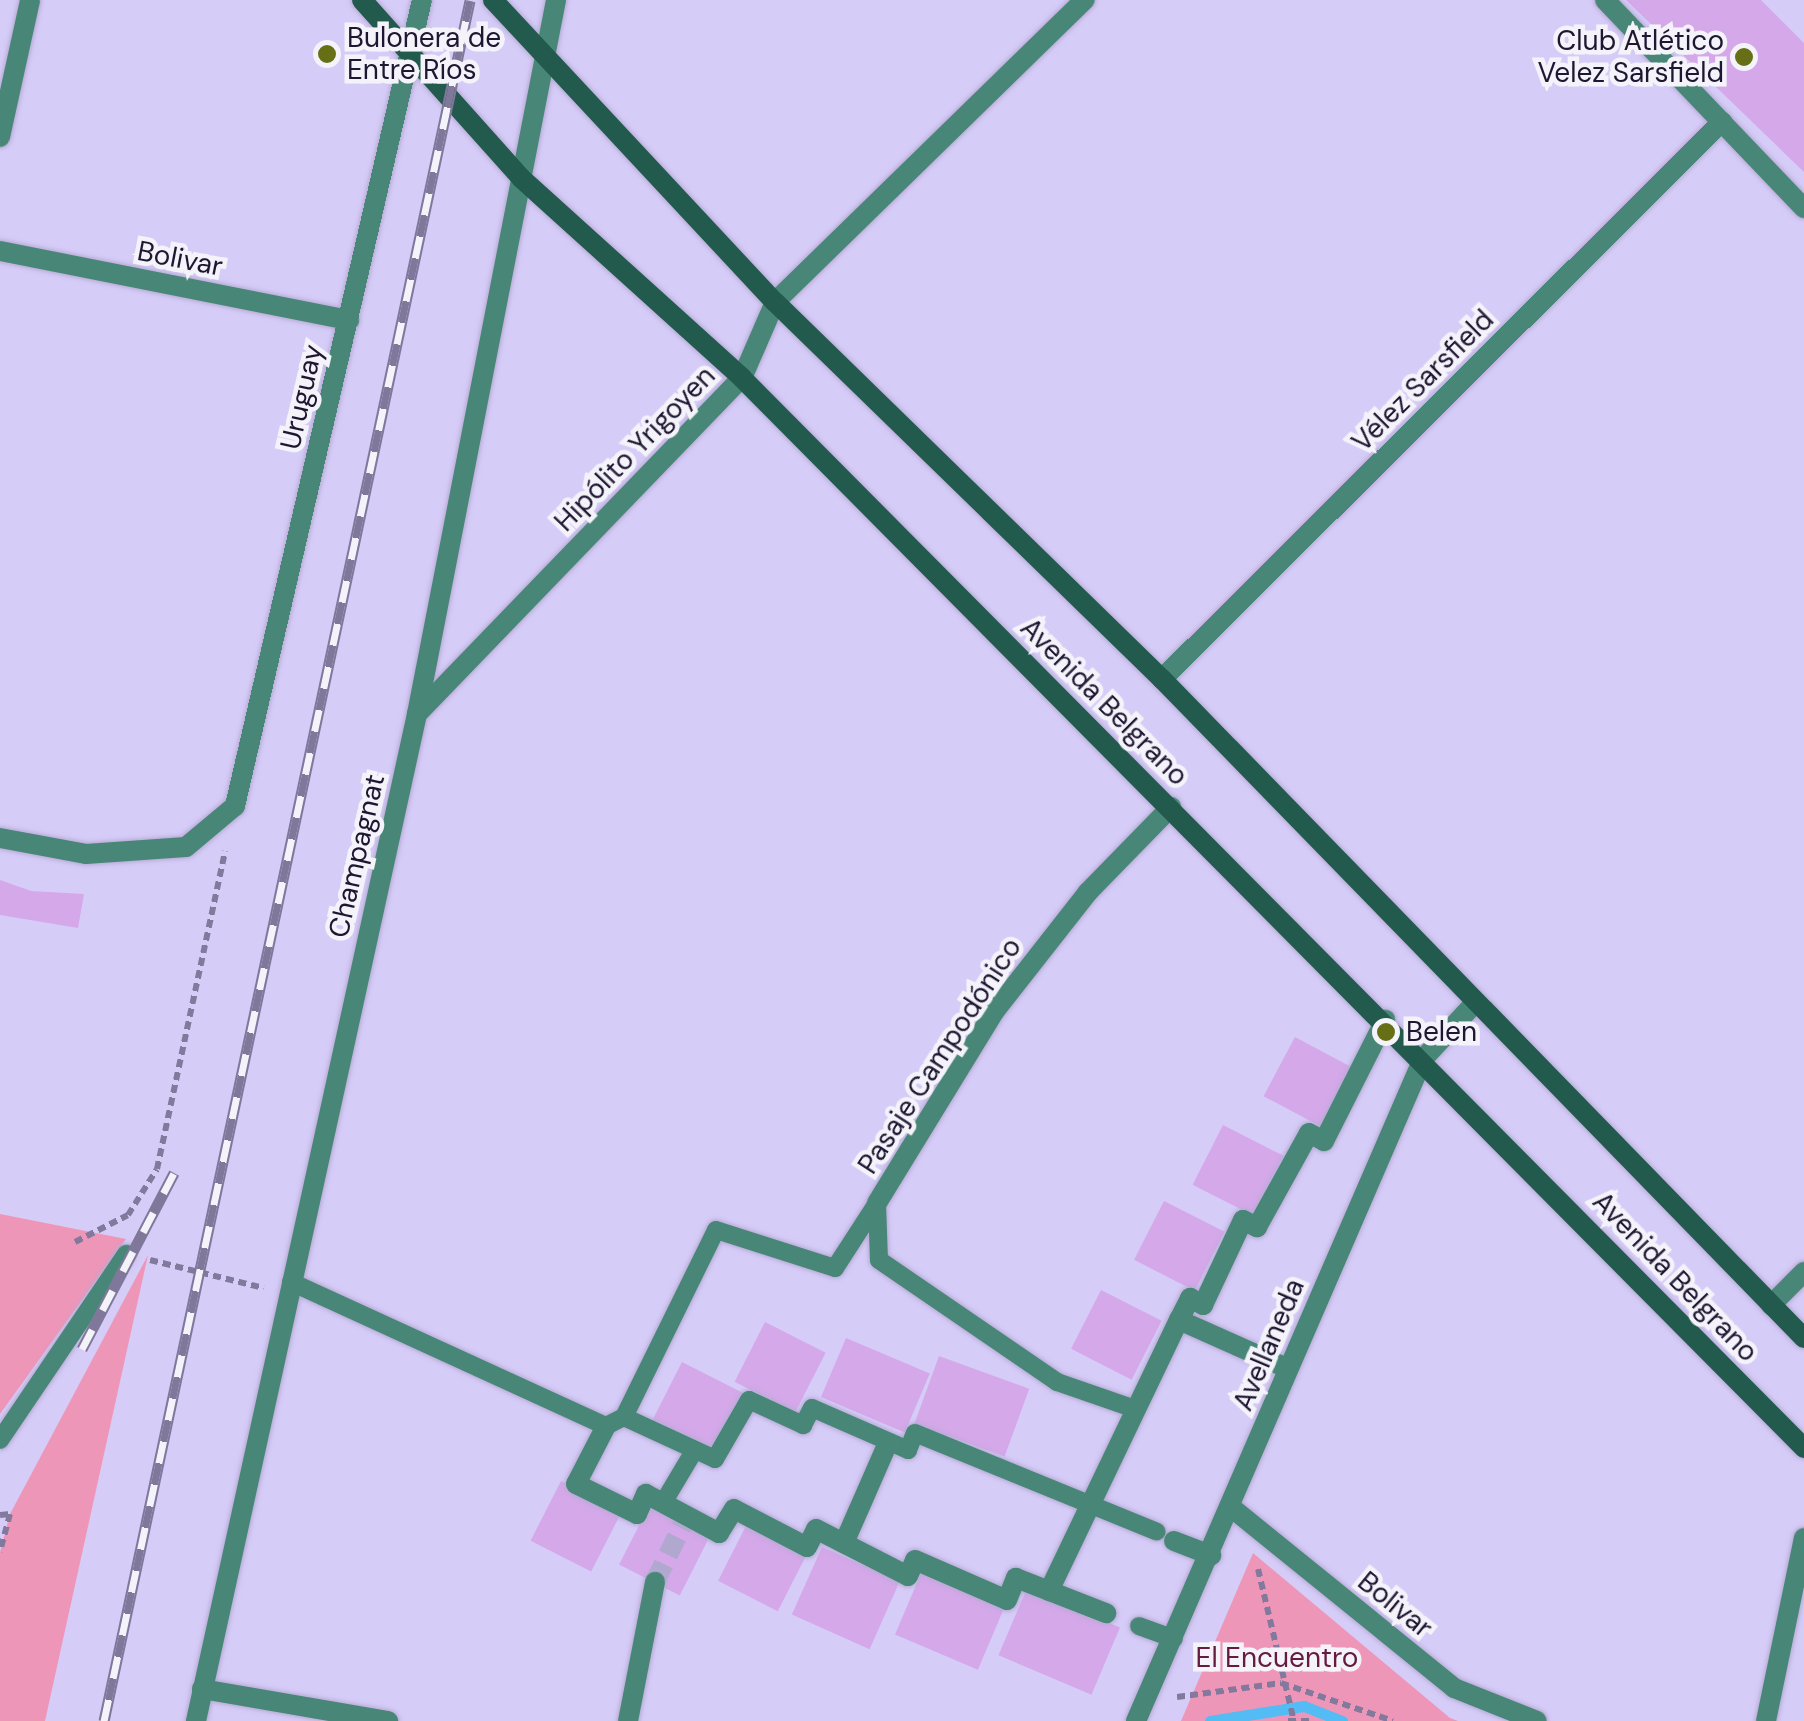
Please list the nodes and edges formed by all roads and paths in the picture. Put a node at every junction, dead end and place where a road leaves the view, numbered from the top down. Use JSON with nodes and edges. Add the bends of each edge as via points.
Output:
{"nodes":[{"id":1,"x":30,"y":0,"type":"edge"},
{"id":2,"x":362,"y":0,"type":"edge"},
{"id":3,"x":422,"y":0,"type":"edge"},
{"id":4,"x":494,"y":0,"type":"edge"},
{"id":5,"x":556,"y":0,"type":"edge"},
{"id":6,"x":1085,"y":0,"type":"edge"},
{"id":7,"x":1605,"y":0,"type":"edge"},
{"id":8,"x":413,"y":52,"type":"junction"},
{"id":9,"x":542,"y":58,"type":"junction"},
{"id":10,"x":1722,"y":122,"type":"junction"},
{"id":11,"x":0,"y":138,"type":"edge"},
{"id":12,"x":521,"y":178,"type":"junction"},
{"id":13,"x":1804,"y":208,"type":"edge"},
{"id":14,"x":0,"y":251,"type":"edge"},
{"id":15,"x":776,"y":302,"type":"junction"},
{"id":16,"x":348,"y":320,"type":"junction"},
{"id":17,"x":742,"y":378,"type":"junction"},
{"id":18,"x":1162,"y":679,"type":"junction"},
{"id":19,"x":417,"y":714,"type":"junction"},
{"id":20,"x":235,"y":806,"type":"junction"},
{"id":21,"x":1171,"y":807,"type":"junction"},
{"id":22,"x":0,"y":838,"type":"edge"},
{"id":23,"x":1474,"y":1004,"type":"junction"},
{"id":24,"x":1385,"y":1020,"type":"junction"},
{"id":25,"x":1424,"y":1059,"type":"junction"},
{"id":26,"x":877,"y":1203,"type":"junction"},
{"id":27,"x":126,"y":1254,"type":"junction"},
{"id":28,"x":1804,"y":1272,"type":"edge"},
{"id":29,"x":289,"y":1288,"type":"junction"},
{"id":30,"x":1771,"y":1305,"type":"junction"},
{"id":31,"x":1178,"y":1320,"type":"junction"},
{"id":32,"x":1804,"y":1338,"type":"edge"},
{"id":33,"x":1287,"y":1368,"type":"junction"},
{"id":34,"x":1132,"y":1408,"type":"junction"},
{"id":35,"x":615,"y":1421,"type":"junction"},
{"id":36,"x":0,"y":1440,"type":"edge"},
{"id":37,"x":888,"y":1443,"type":"junction"},
{"id":38,"x":1804,"y":1448,"type":"edge"},
{"id":39,"x":694,"y":1451,"type":"junction"},
{"id":40,"x":1089,"y":1501,"type":"junction"},
{"id":41,"x":664,"y":1503,"type":"junction"},
{"id":42,"x":1232,"y":1508,"type":"junction"},
{"id":43,"x":0,"y":1515,"type":"edge"},
{"id":44,"x":1166,"y":1537,"type":"joint"},
{"id":45,"x":1804,"y":1538,"type":"edge"},
{"id":46,"x":844,"y":1543,"type":"junction"},
{"id":47,"x":0,"y":1552,"type":"edge"},
{"id":48,"x":1211,"y":1555,"type":"junction"},
{"id":49,"x":655,"y":1582,"type":"tunnel mouth"},
{"id":50,"x":1049,"y":1591,"type":"junction"},
{"id":51,"x":1106,"y":1613,"type":"dead end"},
{"id":52,"x":1139,"y":1626,"type":"dead end"},
{"id":53,"x":1174,"y":1640,"type":"junction"},
{"id":54,"x":1281,"y":1683,"type":"junction"},
{"id":55,"x":202,"y":1688,"type":"junction"},
{"id":56,"x":1141,"y":1711,"type":"edge"},
{"id":57,"x":1292,"y":1720,"type":"edge"},
{"id":58,"x":196,"y":1721,"type":"edge"},
{"id":59,"x":388,"y":1721,"type":"edge"},
{"id":60,"x":628,"y":1721,"type":"edge"},
{"id":61,"x":1312,"y":1721,"type":"edge"},
{"id":62,"x":1392,"y":1721,"type":"edge"},
{"id":63,"x":1537,"y":1721,"type":"edge"},
{"id":64,"x":1766,"y":1721,"type":"edge"}],
"edges":[{"from":1,"to":11,"type":"street"},
{"from":2,"to":8,"type":"main road","name":"Avenida Belgrano"},
{"from":3,"to":8,"type":"street","name":"Uruguay"},
{"from":4,"to":9,"type":"main road","name":"Avenida Belgrano"},
{"from":5,"to":9,"type":"street","name":"Champagnat"},
{"from":6,"to":15,"type":"street","name":"Hipólito Yrigoyen"},
{"from":7,"to":10,"type":"street"},
{"from":8,"to":12,"type":"main road","name":"Avenida Belgrano"},
{"from":8,"to":16,"type":"street","name":"Uruguay"},
{"from":9,"to":12,"type":"street","name":"Champagnat"},
{"from":9,"to":15,"type":"main road","name":"Avenida Belgrano"},
{"from":10,"to":13,"type":"street"},
{"from":10,"to":18,"type":"street","name":"Vélez Sarsfield"},
{"from":12,"to":17,"type":"main road","name":"Avenida Belgrano"},
{"from":12,"to":19,"type":"street","name":"Champagnat"},
{"from":14,"to":16,"type":"street","name":"Bolivar"},
{"from":15,"to":17,"type":"street","name":"Hipólito Yrigoyen"},
{"from":15,"to":18,"type":"main road","name":"Avenida Belgrano"},
{"from":16,"to":20,"type":"street","name":"Uruguay"},
{"from":17,"to":19,"type":"street","name":"Hipólito Yrigoyen"},
{"from":17,"to":21,"type":"main road","name":"Avenida Belgrano"},
{"from":18,"to":23,"type":"main road","name":"Avenida Belgrano"},
{"from":19,"to":29,"type":"street","name":"Champagnat"},
{"from":20,"to":22,"type":"street","via":[[186,846],[86,854]]},
{"from":20,"to":27,"type":"path","via":[[157,1169],[128,1214],[76,1242]]},
{"from":21,"to":24,"type":"main road","name":"Avenida Belgrano"},
{"from":21,"to":26,"type":"street","name":"Pasaje Campodónico","via":[[1088,892],[1004,999]]},
{"from":23,"to":25,"type":"street","name":"Avellaneda"},
{"from":23,"to":30,"type":"main road","name":"Avenida Belgrano"},
{"from":24,"to":25,"type":"main road","name":"Avenida Belgrano"},
{"from":24,"to":31,"type":"street","via":[[1324,1140],[1309,1133],[1257,1227],[1243,1220],[1204,1305],[1190,1298]]},
{"from":25,"to":33,"type":"street","name":"Avellaneda"},
{"from":25,"to":38,"type":"main road","name":"Avenida Belgrano"},
{"from":26,"to":34,"type":"lane","via":[[879,1260],[1057,1382]]},
{"from":26,"to":35,"type":"lane","via":[[835,1268],[716,1230]]},
{"from":27,"to":29,"type":"path"},
{"from":27,"to":36,"type":"lane"},
{"from":28,"to":30,"type":"street"},
{"from":29,"to":35,"type":"lane"},
{"from":29,"to":55,"type":"street","name":"Champagnat"},
{"from":30,"to":32,"type":"main road","name":"Avenida Belgrano"},
{"from":31,"to":33,"type":"street"},
{"from":31,"to":34,"type":"street"},
{"from":33,"to":42,"type":"street","name":"Avellaneda"},
{"from":34,"to":40,"type":"street"},
{"from":35,"to":39,"type":"lane"},
{"from":35,"to":41,"type":"street","via":[[576,1484],[638,1514],[646,1494]]},
{"from":37,"to":39,"type":"lane","via":[[812,1408],[802,1426],[750,1400],[715,1460]]},
{"from":37,"to":40,"type":"lane","via":[[908,1450],[915,1432]]},
{"from":37,"to":46,"type":"street"},
{"from":39,"to":41,"type":"lane"},
{"from":40,"to":44,"type":"lane"},
{"from":40,"to":50,"type":"street"},
{"from":41,"to":46,"type":"street","via":[[720,1533],[734,1508],[807,1546],[816,1529]]},
{"from":42,"to":48,"type":"street","name":"Avellaneda"},
{"from":42,"to":54,"type":"path","via":[[1258,1568]]},
{"from":42,"to":63,"type":"street","name":"Bolivar","via":[[1454,1688]]},
{"from":43,"to":47,"type":"path","via":[[10,1514]]},
{"from":44,"to":48,"type":"street"},
{"from":45,"to":64,"type":"street"},
{"from":46,"to":50,"type":"street","via":[[908,1576],[915,1560],[1007,1600],[1016,1578]]},
{"from":48,"to":53,"type":"street","name":"Avellaneda"},
{"from":49,"to":60,"type":"street"},
{"from":50,"to":51,"type":"street"},
{"from":52,"to":53,"type":"lane"},
{"from":53,"to":56,"type":"street","name":"Avellaneda"},
{"from":54,"to":56,"type":"path"},
{"from":54,"to":57,"type":"path"},
{"from":54,"to":62,"type":"path"},
{"from":55,"to":58,"type":"street","name":"Champagnat"},
{"from":55,"to":59,"type":"street"},
{"from":57,"to":61,"type":"path"}]}
